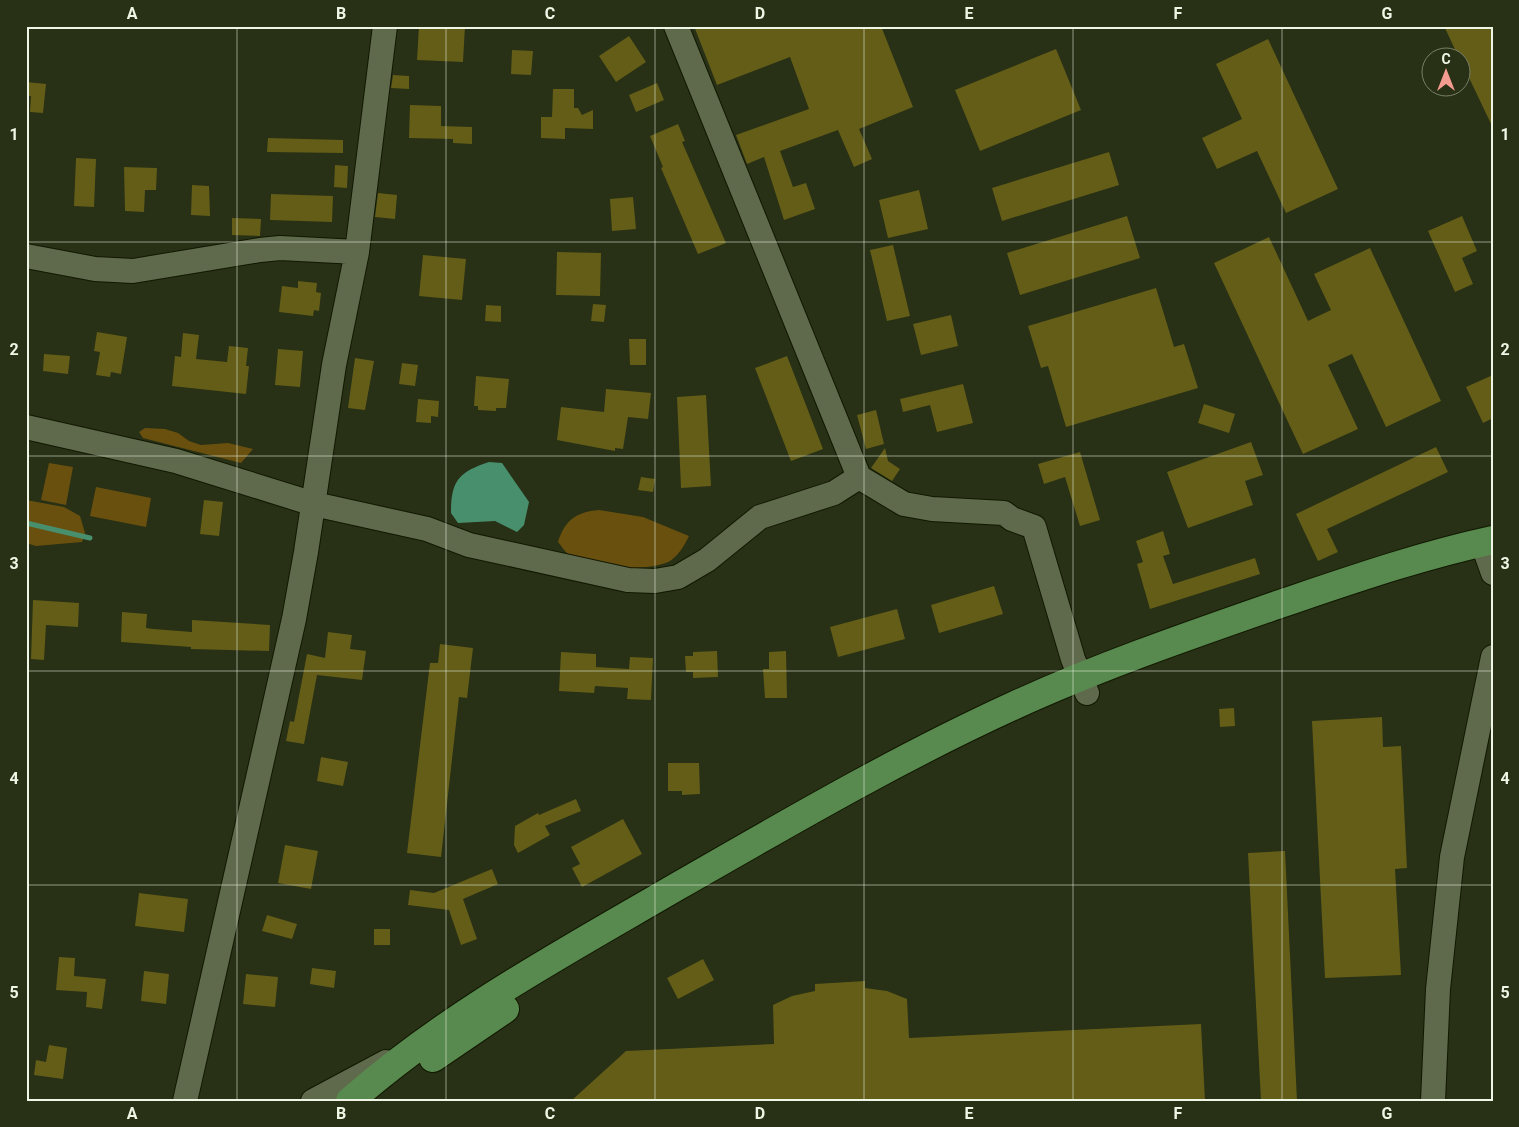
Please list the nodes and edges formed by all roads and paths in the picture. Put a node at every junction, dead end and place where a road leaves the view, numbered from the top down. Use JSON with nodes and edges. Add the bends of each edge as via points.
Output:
{"nodes":[{"id":1,"x":386,"y":26,"type":"edge"},
{"id":2,"x":676,"y":26,"type":"edge"},
{"id":3,"x":357,"y":252,"type":"junction"},
{"id":4,"x":26,"y":256,"type":"edge"},
{"id":5,"x":26,"y":427,"type":"edge"},
{"id":6,"x":859,"y":478,"type":"junction"},
{"id":7,"x":314,"y":504,"type":"junction"},
{"id":8,"x":1490,"y":554,"type":"edge"},
{"id":9,"x":1493,"y":657,"type":"edge"},
{"id":10,"x":1084,"y":685,"type":"junction"},
{"id":11,"x":417,"y":1047,"type":"junction"},
{"id":12,"x":185,"y":1101,"type":"edge"},
{"id":13,"x":313,"y":1101,"type":"edge"},
{"id":14,"x":350,"y":1101,"type":"edge"},
{"id":15,"x":378,"y":1101,"type":"edge"},
{"id":16,"x":1433,"y":1101,"type":"edge"}],
"edges":[{"from":1,"to":3,"type":"street"},
{"from":2,"to":6,"type":"street"},
{"from":3,"to":4,"type":"street","via":[[267,249],[132,271],[95,269]]},
{"from":3,"to":7,"type":"street","via":[[334,365]]},
{"from":5,"to":7,"type":"street","via":[[176,461]]},
{"from":6,"to":7,"type":"street","via":[[834,494],[760,517],[707,560],[678,577],[655,581],[628,580],[469,545],[427,529]]},
{"from":6,"to":10,"type":"street","via":[[904,504],[1004,513],[1034,527],[1073,660]]},
{"from":7,"to":12,"type":"street","via":[[294,619]]},
{"from":8,"to":10,"type":"main road","via":[[1347,581],[1180,639]]},
{"from":9,"to":16,"type":"street","via":[[1452,858],[1438,989]]},
{"from":10,"to":11,"type":"main road","via":[[960,731],[856,784],[557,956],[460,1015]]},
{"from":10,"to":15,"type":"main road","via":[[864,800],[567,970],[483,1023]]},
{"from":11,"to":13,"type":"street"},
{"from":11,"to":14,"type":"main road"}]}
